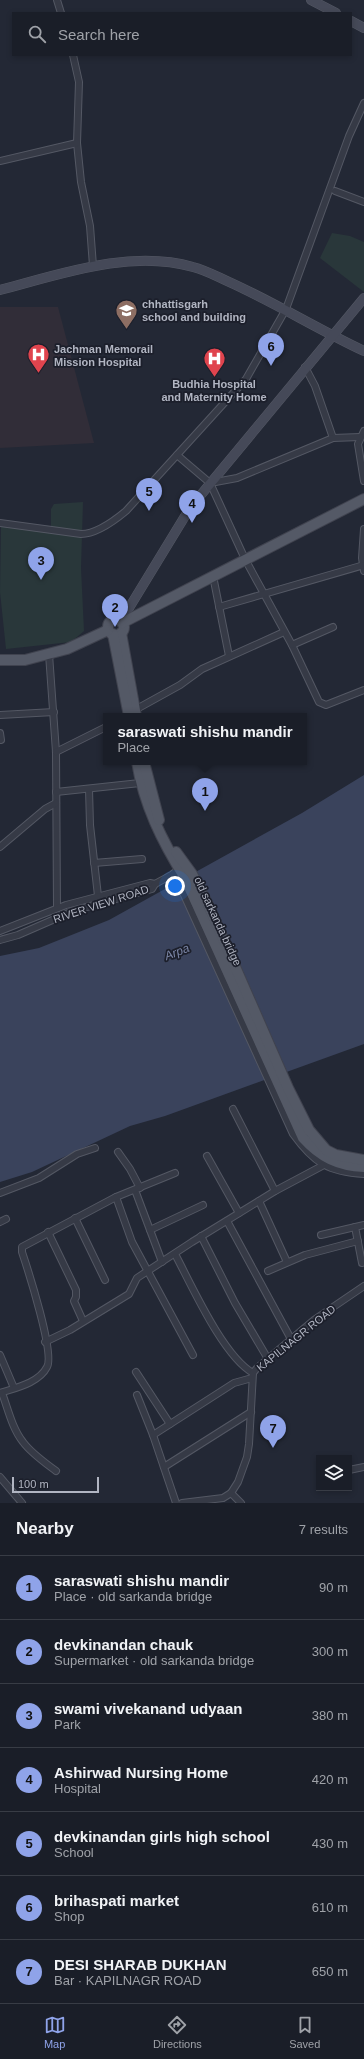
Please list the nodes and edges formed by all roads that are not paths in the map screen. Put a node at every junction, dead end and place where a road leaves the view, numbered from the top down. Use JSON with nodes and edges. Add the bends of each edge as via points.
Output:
{"nodes":[{"id":1,"x":57,"y":0,"type":"edge"},
{"id":2,"x":311,"y":0,"type":"edge"},
{"id":3,"x":61,"y":12,"type":"edge"},
{"id":4,"x":334,"y":12,"type":"edge"},
{"id":5,"x":352,"y":22,"type":"edge"},
{"id":6,"x":364,"y":28,"type":"edge"},
{"id":7,"x":73,"y":56,"type":"edge"},
{"id":8,"x":364,"y":104,"type":"edge"},
{"id":9,"x":77,"y":143,"type":"junction"},
{"id":10,"x":0,"y":161,"type":"edge"},
{"id":11,"x":335,"y":192,"type":"dead end"},
{"id":12,"x":364,"y":202,"type":"edge"},
{"id":13,"x":93,"y":266,"type":"junction"},
{"id":14,"x":0,"y":290,"type":"edge"},
{"id":15,"x":364,"y":298,"type":"edge"},
{"id":16,"x":286,"y":309,"type":"junction"},
{"id":17,"x":331,"y":336,"type":"junction"},
{"id":18,"x":364,"y":351,"type":"edge"},
{"id":19,"x":306,"y":367,"type":"junction"},
{"id":20,"x":364,"y":431,"type":"edge"},
{"id":21,"x":360,"y":437,"type":"junction"},
{"id":22,"x":333,"y":438,"type":"junction"},
{"id":23,"x":177,"y":455,"type":"junction"},
{"id":24,"x":364,"y":481,"type":"edge"},
{"id":25,"x":210,"y":483,"type":"junction"},
{"id":26,"x":364,"y":499,"type":"edge"},
{"id":27,"x":0,"y":523,"type":"edge"},
{"id":28,"x":364,"y":529,"type":"edge"},
{"id":29,"x":245,"y":559,"type":"junction"},
{"id":30,"x":364,"y":567,"type":"edge"},
{"id":31,"x":213,"y":576,"type":"junction"},
{"id":32,"x":263,"y":593,"type":"junction"},
{"id":33,"x":220,"y":607,"type":"junction"},
{"id":34,"x":333,"y":627,"type":"dead end"},
{"id":35,"x":117,"y":628,"type":"junction"},
{"id":36,"x":284,"y":632,"type":"junction"},
{"id":37,"x":292,"y":645,"type":"junction"},
{"id":38,"x":49,"y":654,"type":"junction"},
{"id":39,"x":229,"y":656,"type":"junction"},
{"id":40,"x":0,"y":660,"type":"edge"},
{"id":41,"x":364,"y":690,"type":"edge"},
{"id":42,"x":54,"y":712,"type":"junction"},
{"id":43,"x":131,"y":713,"type":"edge"},
{"id":44,"x":133,"y":713,"type":"edge"},
{"id":45,"x":0,"y":715,"type":"edge"},
{"id":46,"x":103,"y":728,"type":"edge"},
{"id":47,"x":0,"y":733,"type":"edge"},
{"id":48,"x":1,"y":740,"type":"edge"},
{"id":49,"x":56,"y":752,"type":"junction"},
{"id":50,"x":137,"y":765,"type":"edge"},
{"id":51,"x":145,"y":765,"type":"edge"},
{"id":52,"x":140,"y":784,"type":"junction"},
{"id":53,"x":89,"y":789,"type":"junction"},
{"id":54,"x":56,"y":792,"type":"junction"},
{"id":55,"x":56,"y":803,"type":"junction"},
{"id":56,"x":0,"y":847,"type":"edge"},
{"id":57,"x":142,"y":859,"type":"dead end"},
{"id":58,"x":94,"y":863,"type":"junction"},
{"id":59,"x":183,"y":874,"type":"junction"},
{"id":60,"x":155,"y":884,"type":"junction"},
{"id":61,"x":98,"y":896,"type":"junction"},
{"id":62,"x":57,"y":908,"type":"junction"},
{"id":63,"x":0,"y":931,"type":"edge"},
{"id":64,"x":0,"y":940,"type":"edge"},
{"id":65,"x":284,"y":1089,"type":"junction"},
{"id":66,"x":233,"y":1109,"type":"dead end"},
{"id":67,"x":95,"y":1148,"type":"dead end"},
{"id":68,"x":118,"y":1152,"type":"dead end"},
{"id":69,"x":206,"y":1156,"type":"dead end"},
{"id":70,"x":364,"y":1160,"type":"edge"},
{"id":71,"x":322,"y":1166,"type":"junction"},
{"id":72,"x":364,"y":1167,"type":"edge"},
{"id":73,"x":175,"y":1173,"type":"dead end"},
{"id":74,"x":364,"y":1174,"type":"edge"},
{"id":75,"x":138,"y":1189,"type":"junction"},
{"id":76,"x":275,"y":1191,"type":"junction"},
{"id":77,"x":0,"y":1193,"type":"edge"},
{"id":78,"x":116,"y":1197,"type":"junction"},
{"id":79,"x":260,"y":1201,"type":"junction"},
{"id":80,"x":203,"y":1205,"type":"dead end"},
{"id":81,"x":239,"y":1213,"type":"junction"},
{"id":82,"x":74,"y":1218,"type":"junction"},
{"id":83,"x":227,"y":1221,"type":"junction"},
{"id":84,"x":364,"y":1225,"type":"edge"},
{"id":85,"x":355,"y":1227,"type":"junction"},
{"id":86,"x":150,"y":1230,"type":"junction"},
{"id":87,"x":48,"y":1232,"type":"junction"},
{"id":88,"x":321,"y":1235,"type":"dead end"},
{"id":89,"x":201,"y":1236,"type":"junction"},
{"id":90,"x":358,"y":1241,"type":"junction"},
{"id":91,"x":175,"y":1254,"type":"junction"},
{"id":92,"x":162,"y":1262,"type":"junction"},
{"id":93,"x":287,"y":1262,"type":"junction"},
{"id":94,"x":362,"y":1263,"type":"dead end"},
{"id":95,"x":147,"y":1271,"type":"junction"},
{"id":96,"x":268,"y":1271,"type":"dead end"},
{"id":97,"x":105,"y":1280,"type":"dead end"},
{"id":98,"x":364,"y":1286,"type":"edge"},
{"id":99,"x":83,"y":1321,"type":"junction"},
{"id":100,"x":292,"y":1339,"type":"junction"},
{"id":101,"x":45,"y":1342,"type":"junction"},
{"id":102,"x":0,"y":1355,"type":"edge"},
{"id":103,"x":193,"y":1355,"type":"dead end"},
{"id":104,"x":268,"y":1359,"type":"junction"},
{"id":105,"x":136,"y":1372,"type":"dead end"},
{"id":106,"x":253,"y":1376,"type":"junction"},
{"id":107,"x":14,"y":1388,"type":"junction"},
{"id":108,"x":1,"y":1393,"type":"edge"},
{"id":109,"x":136,"y":1395,"type":"dead end"},
{"id":110,"x":252,"y":1412,"type":"junction"},
{"id":111,"x":170,"y":1424,"type":"junction"},
{"id":112,"x":153,"y":1435,"type":"junction"},
{"id":113,"x":164,"y":1467,"type":"junction"},
{"id":114,"x":364,"y":1467,"type":"edge"},
{"id":115,"x":352,"y":1469,"type":"edge"},
{"id":116,"x":56,"y":1471,"type":"dead end"},
{"id":117,"x":0,"y":1477,"type":"edge"},
{"id":118,"x":231,"y":1493,"type":"junction"},
{"id":119,"x":224,"y":1500,"type":"edge"},
{"id":120,"x":22,"y":1503,"type":"edge"},
{"id":121,"x":176,"y":1503,"type":"edge"},
{"id":122,"x":182,"y":1503,"type":"edge"},
{"id":123,"x":242,"y":1503,"type":"edge"}],
"edges":[{"from":1,"to":3,"type":"street"},
{"from":2,"to":4,"type":"street"},
{"from":5,"to":6,"type":"street"},
{"from":7,"to":9,"type":"street","via":[[79,82]]},
{"from":8,"to":16,"type":"street","via":[[349,136]]},
{"from":9,"to":10,"type":"street"},
{"from":9,"to":13,"type":"street","via":[[81,182],[90,226]]},
{"from":11,"to":12,"type":"street"},
{"from":13,"to":14,"type":"street"},
{"from":13,"to":16,"type":"street","via":[[147,261],[194,267]]},
{"from":15,"to":17,"type":"street"},
{"from":16,"to":17,"type":"street"},
{"from":16,"to":23,"type":"street","via":[[243,384]]},
{"from":17,"to":18,"type":"street"},
{"from":17,"to":19,"type":"street"},
{"from":19,"to":22,"type":"street"},
{"from":19,"to":25,"type":"street"},
{"from":20,"to":21,"type":"street"},
{"from":21,"to":22,"type":"street"},
{"from":21,"to":24,"type":"street","via":[[358,448]]},
{"from":22,"to":25,"type":"street","via":[[237,478]]},
{"from":23,"to":25,"type":"street"},
{"from":23,"to":27,"type":"street","via":[[126,511],[92,532],[77,534]]},
{"from":25,"to":29,"type":"street"},
{"from":25,"to":35,"type":"street","via":[[190,508]]},
{"from":26,"to":29,"type":"main road"},
{"from":28,"to":30,"type":"street"},
{"from":29,"to":31,"type":"main road"},
{"from":29,"to":32,"type":"street"},
{"from":30,"to":32,"type":"street"},
{"from":31,"to":33,"type":"street"},
{"from":31,"to":35,"type":"main road"},
{"from":32,"to":33,"type":"street"},
{"from":32,"to":36,"type":"street"},
{"from":33,"to":39,"type":"street"},
{"from":34,"to":37,"type":"street"},
{"from":35,"to":38,"type":"main road"},
{"from":35,"to":43,"type":"main road"},
{"from":36,"to":37,"type":"street"},
{"from":36,"to":39,"type":"street"},
{"from":37,"to":41,"type":"street","via":[[321,704],[326,705]]},
{"from":38,"to":40,"type":"main road","via":[[25,660]]},
{"from":38,"to":42,"type":"street"},
{"from":39,"to":44,"type":"street","via":[[202,669]]},
{"from":42,"to":45,"type":"street"},
{"from":42,"to":49,"type":"street"},
{"from":46,"to":49,"type":"street"},
{"from":47,"to":48,"type":"street"},
{"from":49,"to":54,"type":"street"},
{"from":50,"to":52,"type":"main road","name":"old sarkanda bridge"},
{"from":51,"to":59,"type":"main road","via":[[159,819]]},
{"from":52,"to":53,"type":"street"},
{"from":52,"to":59,"type":"main road","name":"old sarkanda bridge","via":[[147,807],[163,841]]},
{"from":53,"to":54,"type":"street"},
{"from":53,"to":58,"type":"street"},
{"from":54,"to":55,"type":"street"},
{"from":55,"to":56,"type":"street","via":[[45,809]]},
{"from":55,"to":62,"type":"street"},
{"from":57,"to":58,"type":"street"},
{"from":58,"to":61,"type":"street"},
{"from":59,"to":60,"type":"street","name":"RIVER VIEW ROAD"},
{"from":59,"to":65,"type":"main road","name":"old sarkanda bridge"},
{"from":59,"to":71,"type":"street","via":[[293,1134],[302,1147]]},
{"from":60,"to":61,"type":"street","name":"RIVER VIEW ROAD","via":[[150,883]]},
{"from":60,"to":64,"type":"street","name":"RIVER VIEW ROAD","via":[[152,889],[73,911]]},
{"from":61,"to":62,"type":"street","name":"RIVER VIEW ROAD"},
{"from":62,"to":63,"type":"street","name":"RIVER VIEW ROAD"},
{"from":65,"to":70,"type":"main road","via":[[319,1144],[336,1155]]},
{"from":65,"to":72,"type":"main road","via":[[296,1126],[311,1147],[338,1163]]},
{"from":66,"to":76,"type":"street"},
{"from":67,"to":77,"type":"street","via":[[77,1154],[39,1178]]},
{"from":68,"to":75,"type":"street","via":[[130,1169]]},
{"from":69,"to":81,"type":"street"},
{"from":71,"to":74,"type":"street","via":[[347,1173]]},
{"from":71,"to":76,"type":"street"},
{"from":73,"to":75,"type":"street"},
{"from":75,"to":78,"type":"street"},
{"from":75,"to":86,"type":"street"},
{"from":76,"to":79,"type":"street"},
{"from":78,"to":82,"type":"street"},
{"from":78,"to":95,"type":"street","via":[[132,1242]]},
{"from":79,"to":81,"type":"street"},
{"from":79,"to":93,"type":"street"},
{"from":80,"to":86,"type":"street"},
{"from":81,"to":83,"type":"street"},
{"from":82,"to":87,"type":"street"},
{"from":82,"to":97,"type":"street"},
{"from":83,"to":89,"type":"street"},
{"from":83,"to":100,"type":"street"},
{"from":84,"to":85,"type":"street"},
{"from":85,"to":88,"type":"street"},
{"from":85,"to":90,"type":"street"},
{"from":86,"to":92,"type":"street"},
{"from":87,"to":99,"type":"street","via":[[76,1290],[74,1301]]},
{"from":87,"to":101,"type":"street","via":[[22,1249],[38,1298]]},
{"from":89,"to":91,"type":"street"},
{"from":89,"to":104,"type":"street"},
{"from":90,"to":93,"type":"street"},
{"from":90,"to":94,"type":"street"},
{"from":91,"to":92,"type":"street"},
{"from":91,"to":106,"type":"street","via":[[217,1331],[239,1362]]},
{"from":92,"to":95,"type":"street"},
{"from":93,"to":96,"type":"street"},
{"from":95,"to":99,"type":"street","via":[[137,1278],[129,1294]]},
{"from":95,"to":103,"type":"street"},
{"from":98,"to":100,"type":"street","name":"KAPILNAGR ROAD","via":[[314,1320]]},
{"from":99,"to":101,"type":"street"},
{"from":100,"to":104,"type":"street","name":"KAPILNAGR ROAD"},
{"from":101,"to":107,"type":"street","via":[[49,1357],[48,1367],[34,1380]]},
{"from":102,"to":107,"type":"street"},
{"from":104,"to":106,"type":"street","name":"KAPILNAGR ROAD"},
{"from":105,"to":111,"type":"street"},
{"from":106,"to":110,"type":"street","name":"KAPILNAGR ROAD"},
{"from":106,"to":111,"type":"street","via":[[234,1383]]},
{"from":107,"to":108,"type":"street"},
{"from":108,"to":116,"type":"street","via":[[22,1441]]},
{"from":109,"to":112,"type":"street"},
{"from":110,"to":113,"type":"street"},
{"from":110,"to":118,"type":"street","name":"KAPILNAGR ROAD","via":[[247,1457]]},
{"from":111,"to":112,"type":"street"},
{"from":112,"to":113,"type":"street"},
{"from":113,"to":121,"type":"street"},
{"from":114,"to":115,"type":"street"},
{"from":117,"to":120,"type":"street"},
{"from":118,"to":119,"type":"street","name":"KAPILNAGR ROAD"},
{"from":118,"to":123,"type":"street"},
{"from":119,"to":122,"type":"street","name":"KAPILNAGR ROAD"}]}
